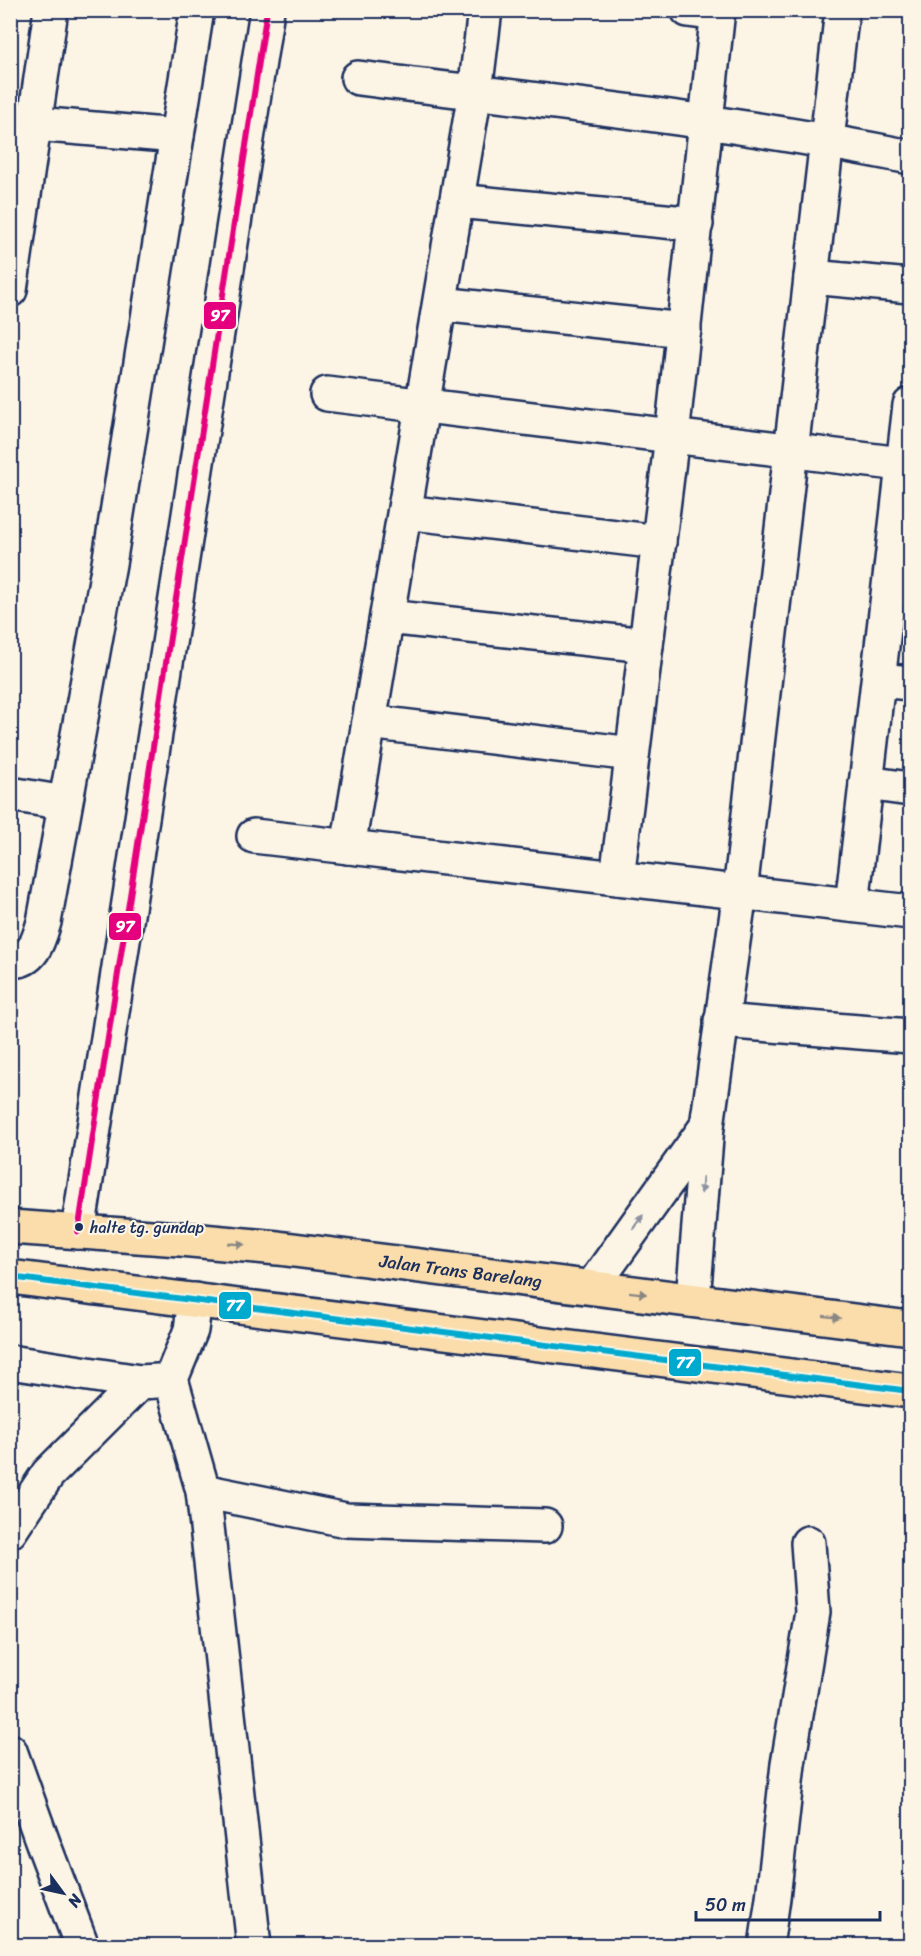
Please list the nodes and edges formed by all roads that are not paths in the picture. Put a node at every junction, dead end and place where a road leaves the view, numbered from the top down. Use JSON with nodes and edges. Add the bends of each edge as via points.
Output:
{"nodes":[{"id":1,"x":51,"y":10,"type":"edge"},
{"id":2,"x":197,"y":10,"type":"edge"},
{"id":3,"x":267,"y":10,"type":"edge"},
{"id":4,"x":485,"y":10,"type":"edge"},
{"id":5,"x":842,"y":10,"type":"edge"},
{"id":6,"x":708,"y":12,"type":"edge"},
{"id":7,"x":358,"y":78,"type":"dead end"},
{"id":8,"x":475,"y":92,"type":"junction"},
{"id":9,"x":23,"y":121,"type":"edge"},
{"id":10,"x":707,"y":122,"type":"junction"},
{"id":11,"x":177,"y":136,"type":"junction"},
{"id":12,"x":827,"y":140,"type":"junction"},
{"id":13,"x":910,"y":157,"type":"edge"},
{"id":14,"x":457,"y":201,"type":"junction"},
{"id":15,"x":696,"y":224,"type":"junction"},
{"id":16,"x":811,"y":277,"type":"junction"},
{"id":17,"x":910,"y":286,"type":"edge"},
{"id":18,"x":10,"y":290,"type":"edge"},
{"id":19,"x":440,"y":304,"type":"junction"},
{"id":20,"x":684,"y":330,"type":"junction"},
{"id":21,"x":327,"y":394,"type":"dead end"},
{"id":22,"x":910,"y":405,"type":"edge"},
{"id":23,"x":423,"y":406,"type":"junction"},
{"id":24,"x":672,"y":436,"type":"junction"},
{"id":25,"x":791,"y":451,"type":"junction"},
{"id":26,"x":907,"y":464,"type":"edge"},
{"id":27,"x":405,"y":512,"type":"junction"},
{"id":28,"x":659,"y":542,"type":"junction"},
{"id":29,"x":901,"y":573,"type":"edge"},
{"id":30,"x":387,"y":617,"type":"junction"},
{"id":31,"x":646,"y":645,"type":"junction"},
{"id":32,"x":879,"y":680,"type":"junction"},
{"id":33,"x":910,"y":683,"type":"edge"},
{"id":34,"x":369,"y":722,"type":"junction"},
{"id":35,"x":632,"y":754,"type":"junction"},
{"id":36,"x":866,"y":783,"type":"junction"},
{"id":37,"x":910,"y":789,"type":"edge"},
{"id":38,"x":10,"y":794,"type":"edge"},
{"id":39,"x":65,"y":803,"type":"junction"},
{"id":40,"x":254,"y":836,"type":"dead end"},
{"id":41,"x":348,"y":847,"type":"junction"},
{"id":42,"x":616,"y":878,"type":"junction"},
{"id":43,"x":740,"y":892,"type":"junction"},
{"id":44,"x":852,"y":905,"type":"junction"},
{"id":45,"x":910,"y":912,"type":"edge"},
{"id":46,"x":10,"y":960,"type":"edge"},
{"id":47,"x":721,"y":1022,"type":"junction"},
{"id":48,"x":910,"y":1036,"type":"edge"},
{"id":49,"x":707,"y":1126,"type":"junction"},
{"id":50,"x":10,"y":1227,"type":"edge"},
{"id":51,"x":78,"y":1232,"type":"junction"},
{"id":52,"x":10,"y":1277,"type":"edge"},
{"id":53,"x":592,"y":1287,"type":"junction"},
{"id":54,"x":195,"y":1300,"type":"junction"},
{"id":55,"x":693,"y":1300,"type":"junction"},
{"id":56,"x":910,"y":1328,"type":"edge"},
{"id":57,"x":10,"y":1362,"type":"edge"},
{"id":58,"x":156,"y":1381,"type":"junction"},
{"id":59,"x":910,"y":1391,"type":"edge"},
{"id":60,"x":203,"y":1491,"type":"junction"},
{"id":61,"x":545,"y":1526,"type":"dead end"},
{"id":62,"x":10,"y":1530,"type":"edge"},
{"id":63,"x":808,"y":1543,"type":"dead end"},
{"id":64,"x":10,"y":1752,"type":"edge"},
{"id":65,"x":82,"y":1946,"type":"edge"},
{"id":66,"x":254,"y":1946,"type":"edge"},
{"id":67,"x":766,"y":1946,"type":"edge"}],
"edges":[{"from":1,"to":9,"type":"street"},
{"from":2,"to":11,"type":"street"},
{"from":3,"to":51,"type":"street"},
{"from":4,"to":8,"type":"street"},
{"from":5,"to":12,"type":"street"},
{"from":6,"to":10,"type":"street"},
{"from":7,"to":8,"type":"street"},
{"from":8,"to":10,"type":"street"},
{"from":8,"to":14,"type":"street"},
{"from":9,"to":11,"type":"street"},
{"from":9,"to":18,"type":"street"},
{"from":10,"to":12,"type":"street"},
{"from":10,"to":15,"type":"street"},
{"from":11,"to":39,"type":"street","via":[[110,558]]},
{"from":12,"to":13,"type":"street"},
{"from":12,"to":16,"type":"street"},
{"from":14,"to":15,"type":"street"},
{"from":14,"to":19,"type":"street"},
{"from":15,"to":20,"type":"street"},
{"from":16,"to":17,"type":"street"},
{"from":16,"to":25,"type":"street"},
{"from":19,"to":20,"type":"street"},
{"from":19,"to":23,"type":"street"},
{"from":20,"to":24,"type":"street"},
{"from":21,"to":23,"type":"street"},
{"from":22,"to":26,"type":"street"},
{"from":23,"to":24,"type":"street"},
{"from":23,"to":27,"type":"street"},
{"from":24,"to":25,"type":"street"},
{"from":24,"to":28,"type":"street"},
{"from":25,"to":26,"type":"street"},
{"from":25,"to":43,"type":"street"},
{"from":26,"to":29,"type":"street"},
{"from":27,"to":28,"type":"street"},
{"from":27,"to":30,"type":"street"},
{"from":28,"to":31,"type":"street"},
{"from":29,"to":32,"type":"street"},
{"from":30,"to":31,"type":"street"},
{"from":30,"to":34,"type":"street"},
{"from":31,"to":35,"type":"street"},
{"from":32,"to":33,"type":"street"},
{"from":32,"to":36,"type":"street"},
{"from":34,"to":35,"type":"street"},
{"from":34,"to":41,"type":"street"},
{"from":35,"to":42,"type":"street"},
{"from":36,"to":37,"type":"street"},
{"from":36,"to":44,"type":"street"},
{"from":38,"to":39,"type":"street"},
{"from":39,"to":46,"type":"street","via":[[37,945],[30,954]]},
{"from":40,"to":41,"type":"street"},
{"from":41,"to":42,"type":"street"},
{"from":42,"to":43,"type":"street"},
{"from":43,"to":44,"type":"street"},
{"from":43,"to":47,"type":"street"},
{"from":44,"to":45,"type":"street"},
{"from":47,"to":48,"type":"street"},
{"from":47,"to":49,"type":"street"},
{"from":53,"to":49,"type":"street","one_way":true},
{"from":49,"to":55,"type":"street","one_way":true},
{"from":50,"to":51,"type":"highway","name":"Jalan Trans Barelang"},
{"from":51,"to":53,"type":"highway","name":"Jalan Trans Barelang","one_way":true,"via":[[278,1248]]},
{"from":52,"to":54,"type":"highway"},
{"from":53,"to":55,"type":"highway","name":"Jalan Trans Barelang","one_way":true},
{"from":54,"to":58,"type":"street","via":[[191,1330]]},
{"from":54,"to":59,"type":"highway"},
{"from":55,"to":56,"type":"highway","name":"Jalan Trans Barelang","one_way":true},
{"from":57,"to":58,"type":"street"},
{"from":58,"to":60,"type":"street"},
{"from":58,"to":62,"type":"street","via":[[48,1474]]},
{"from":60,"to":61,"type":"street","via":[[346,1520]]},
{"from":60,"to":66,"type":"street"},
{"from":63,"to":67,"type":"street","via":[[813,1612],[788,1764]]},
{"from":64,"to":65,"type":"street"}]}
